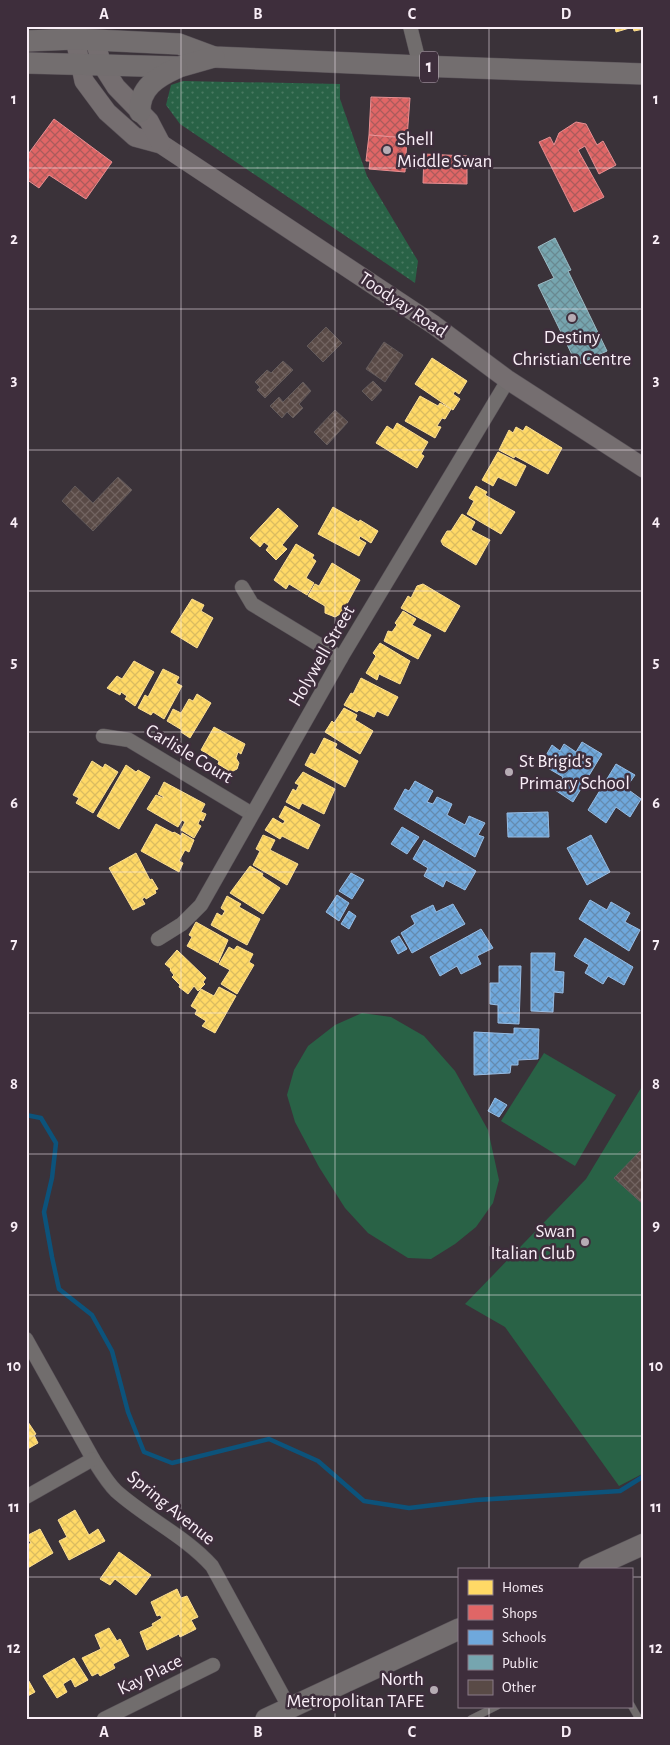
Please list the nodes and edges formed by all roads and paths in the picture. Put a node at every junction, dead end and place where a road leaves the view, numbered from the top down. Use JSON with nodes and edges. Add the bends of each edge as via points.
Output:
{"nodes":[{"id":1,"x":410,"y":26,"type":"edge"},
{"id":2,"x":84,"y":33,"type":"edge"},
{"id":3,"x":26,"y":41,"type":"edge"},
{"id":4,"x":214,"y":57,"type":"junction"},
{"id":5,"x":26,"y":63,"type":"edge"},
{"id":6,"x":80,"y":65,"type":"junction"},
{"id":7,"x":102,"y":66,"type":"junction"},
{"id":8,"x":420,"y":66,"type":"junction"},
{"id":9,"x":179,"y":67,"type":"junction"},
{"id":10,"x":644,"y":74,"type":"edge"},
{"id":11,"x":140,"y":112,"type":"junction"},
{"id":12,"x":161,"y":144,"type":"junction"},
{"id":13,"x":508,"y":380,"type":"junction"},
{"id":14,"x":644,"y":468,"type":"edge"},
{"id":15,"x":242,"y":587,"type":"dead end"},
{"id":16,"x":341,"y":658,"type":"junction"},
{"id":17,"x":103,"y":736,"type":"dead end"},
{"id":18,"x":252,"y":814,"type":"junction"},
{"id":19,"x":158,"y":940,"type":"dead end"},
{"id":20,"x":26,"y":1339,"type":"edge"},
{"id":21,"x":93,"y":1460,"type":"junction"},
{"id":22,"x":26,"y":1497,"type":"edge"},
{"id":23,"x":644,"y":1544,"type":"edge"},
{"id":24,"x":591,"y":1568,"type":"edge"},
{"id":25,"x":458,"y":1628,"type":"edge"},
{"id":26,"x":213,"y":1665,"type":"dead end"},
{"id":27,"x":632,"y":1706,"type":"edge"},
{"id":28,"x":289,"y":1708,"type":"junction"},
{"id":29,"x":494,"y":1708,"type":"edge"},
{"id":30,"x":476,"y":1718,"type":"edge"},
{"id":31,"x":104,"y":1719,"type":"edge"},
{"id":32,"x":266,"y":1719,"type":"edge"},
{"id":33,"x":640,"y":1719,"type":"edge"}],
"edges":[{"from":1,"to":8,"type":"street"},
{"from":2,"to":3,"type":"main road","number":"1"},
{"from":2,"to":4,"type":"main road","number":"1","via":[[179,44]]},
{"from":2,"to":6,"type":"main road","name":"Toodyay Road"},
{"from":2,"to":7,"type":"main road","name":"Toodyay Road"},
{"from":4,"to":8,"type":"main road","number":"1"},
{"from":4,"to":9,"type":"main road","number":"1"},
{"from":5,"to":6,"type":"main road","number":"1"},
{"from":6,"to":7,"type":"main road","number":"1"},
{"from":6,"to":12,"type":"main road","name":"Toodyay Road","via":[[84,81],[107,112],[135,137]]},
{"from":7,"to":9,"type":"main road","number":"1"},
{"from":7,"to":11,"type":"main road","name":"Toodyay Road","via":[[116,87]]},
{"from":8,"to":10,"type":"main road","number":"1"},
{"from":9,"to":11,"type":"main road","via":[[154,80],[144,92]]},
{"from":11,"to":12,"type":"main road","name":"Toodyay Road","via":[[149,121]]},
{"from":12,"to":13,"type":"main road","name":"Toodyay Road","via":[[434,325]]},
{"from":13,"to":14,"type":"main road","name":"Toodyay Road"},
{"from":13,"to":16,"type":"street","name":"Holywell Street"},
{"from":15,"to":16,"type":"street","via":[[252,604]]},
{"from":16,"to":18,"type":"street","name":"Holywell Street"},
{"from":17,"to":18,"type":"street","name":"Carlisle Court","via":[[130,740]]},
{"from":18,"to":19,"type":"street","name":"Holywell Street","via":[[201,905],[182,924]]},
{"from":20,"to":21,"type":"street","name":"Spring Avenue"},
{"from":21,"to":22,"type":"street"},
{"from":21,"to":28,"type":"street","name":"Spring Avenue","via":[[116,1490],[212,1566]]},
{"from":23,"to":24,"type":"main road"},
{"from":25,"to":28,"type":"main road"},
{"from":26,"to":31,"type":"street","name":"Kay Place"},
{"from":27,"to":33,"type":"lane"},
{"from":28,"to":32,"type":"main road"},
{"from":29,"to":30,"type":"lane"}]}
